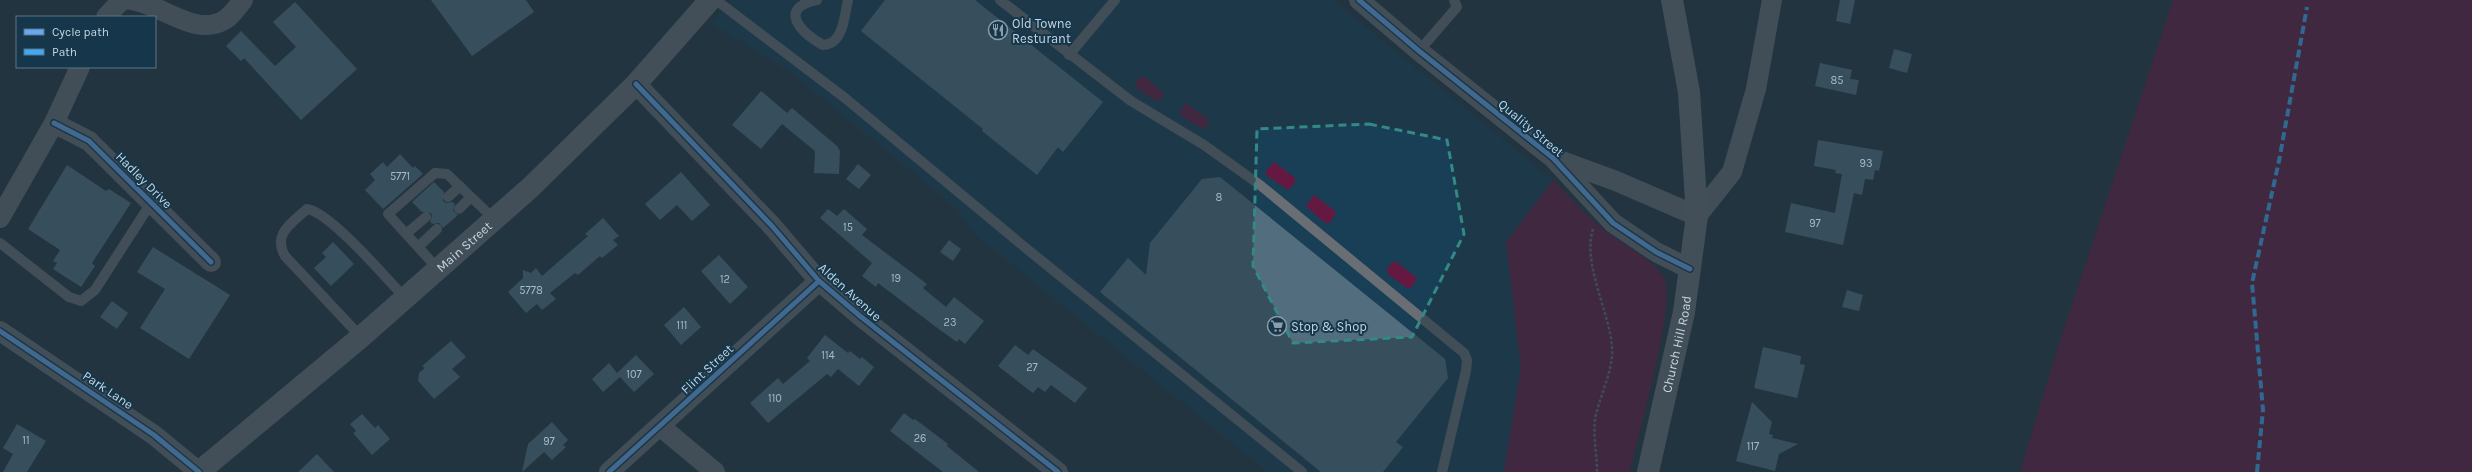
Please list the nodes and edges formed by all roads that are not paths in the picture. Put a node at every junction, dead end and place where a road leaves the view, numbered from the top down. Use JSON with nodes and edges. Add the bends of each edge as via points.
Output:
{"nodes":[{"id":1,"x":124,"y":0,"type":"edge"},
{"id":2,"x":132,"y":0,"type":"edge"},
{"id":3,"x":243,"y":0,"type":"edge"},
{"id":4,"x":710,"y":0,"type":"edge"},
{"id":5,"x":716,"y":0,"type":"edge"},
{"id":6,"x":817,"y":0,"type":"edge"},
{"id":7,"x":848,"y":0,"type":"edge"},
{"id":8,"x":1000,"y":0,"type":"edge"},
{"id":9,"x":1115,"y":0,"type":"edge"},
{"id":10,"x":1359,"y":0,"type":"edge"},
{"id":11,"x":1454,"y":0,"type":"edge"},
{"id":12,"x":1672,"y":0,"type":"edge"},
{"id":13,"x":1772,"y":0,"type":"edge"},
{"id":14,"x":107,"y":16,"type":"edge"},
{"id":15,"x":1419,"y":51,"type":"junction"},
{"id":16,"x":1069,"y":55,"type":"junction"},
{"id":17,"x":80,"y":68,"type":"edge"},
{"id":18,"x":636,"y":84,"type":"junction"},
{"id":19,"x":54,"y":123,"type":"junction"},
{"id":20,"x":1553,"y":158,"type":"junction"},
{"id":21,"x":460,"y":186,"type":"junction"},
{"id":22,"x":448,"y":197,"type":"dead end"},
{"id":23,"x":471,"y":197,"type":"junction"},
{"id":24,"x":151,"y":202,"type":"junction"},
{"id":25,"x":459,"y":209,"type":"dead end"},
{"id":26,"x":426,"y":216,"type":"dead end"},
{"id":27,"x":1697,"y":216,"type":"junction"},
{"id":28,"x":0,"y":218,"type":"edge"},
{"id":29,"x":494,"y":219,"type":"junction"},
{"id":30,"x":437,"y":229,"type":"dead end"},
{"id":31,"x":406,"y":234,"type":"junction"},
{"id":32,"x":0,"y":243,"type":"edge"},
{"id":33,"x":418,"y":246,"type":"junction"},
{"id":34,"x":211,"y":262,"type":"dead end"},
{"id":35,"x":438,"y":269,"type":"junction"},
{"id":36,"x":1690,"y":270,"type":"junction"},
{"id":37,"x":819,"y":281,"type":"junction"},
{"id":38,"x":405,"y":298,"type":"junction"},
{"id":39,"x":0,"y":332,"type":"edge"},
{"id":40,"x":361,"y":337,"type":"junction"},
{"id":41,"x":660,"y":427,"type":"junction"},
{"id":42,"x":199,"y":472,"type":"edge"},
{"id":43,"x":609,"y":472,"type":"edge"},
{"id":44,"x":715,"y":472,"type":"edge"},
{"id":45,"x":1058,"y":472,"type":"edge"},
{"id":46,"x":1302,"y":472,"type":"edge"},
{"id":47,"x":1442,"y":472,"type":"edge"},
{"id":48,"x":1648,"y":472,"type":"edge"}],
"edges":[{"from":1,"to":14,"type":"street"},
{"from":2,"to":3,"type":"street","via":[[190,22],[211,23],[227,18]]},
{"from":4,"to":18,"type":"main road","name":"Main Street"},
{"from":5,"to":46,"type":"lane","via":[[844,98]]},
{"from":6,"to":7,"type":"lane","via":[[801,5],[795,13],[795,20],[823,46],[830,45],[839,36]]},
{"from":8,"to":16,"type":"lane"},
{"from":9,"to":16,"type":"lane"},
{"from":10,"to":15,"type":"street","name":"Quality Street"},
{"from":11,"to":15,"type":"lane","via":[[1457,7]]},
{"from":12,"to":27,"type":"main road","name":"Church Hill Road","via":[[1689,92]]},
{"from":13,"to":27,"type":"street","via":[[1756,89],[1732,172]]},
{"from":15,"to":20,"type":"street","name":"Quality Street"},
{"from":16,"to":47,"type":"lane","via":[[1131,100],[1210,149],[1260,185],[1464,353],[1467,360],[1466,370]]},
{"from":17,"to":19,"type":"street"},
{"from":18,"to":29,"type":"main road","name":"Main Street","via":[[572,148]]},
{"from":18,"to":37,"type":"street","name":"Alden Avenue","via":[[772,226]]},
{"from":19,"to":24,"type":"street","name":"Hadley Drive","via":[[89,141]]},
{"from":19,"to":28,"type":"street"},
{"from":20,"to":27,"type":"street","name":"Quality Street","via":[[1616,181]]},
{"from":20,"to":36,"type":"street","name":"Quality Street","via":[[1600,212],[1613,223],[1656,252]]},
{"from":21,"to":22,"type":"lane"},
{"from":21,"to":23,"type":"lane"},
{"from":21,"to":31,"type":"lane","via":[[447,174],[435,173],[388,214]]},
{"from":23,"to":25,"type":"lane"},
{"from":23,"to":29,"type":"lane"},
{"from":24,"to":32,"type":"lane","via":[[95,290],[81,301],[69,297]]},
{"from":24,"to":34,"type":"street","name":"Hadley Drive"},
{"from":26,"to":31,"type":"lane"},
{"from":27,"to":36,"type":"main road","name":"Church Hill Road"},
{"from":29,"to":35,"type":"main road","name":"Main Street"},
{"from":30,"to":33,"type":"lane"},
{"from":31,"to":33,"type":"lane"},
{"from":33,"to":35,"type":"lane"},
{"from":35,"to":38,"type":"main road","name":"Main Street"},
{"from":36,"to":48,"type":"main road","name":"Church Hill Road","via":[[1684,312]]},
{"from":37,"to":41,"type":"street","name":"Flint Street"},
{"from":37,"to":45,"type":"street","name":"Alden Avenue"},
{"from":38,"to":40,"type":"main road","name":"Main Street"},
{"from":38,"to":40,"type":"lane","via":[[332,224],[316,210],[307,209],[285,230],[279,247]]},
{"from":39,"to":42,"type":"street","name":"Park Lane","via":[[154,435]]},
{"from":40,"to":42,"type":"main road","name":"Main Street"},
{"from":41,"to":43,"type":"street","name":"Flint Street"},
{"from":41,"to":44,"type":"street"}]}
